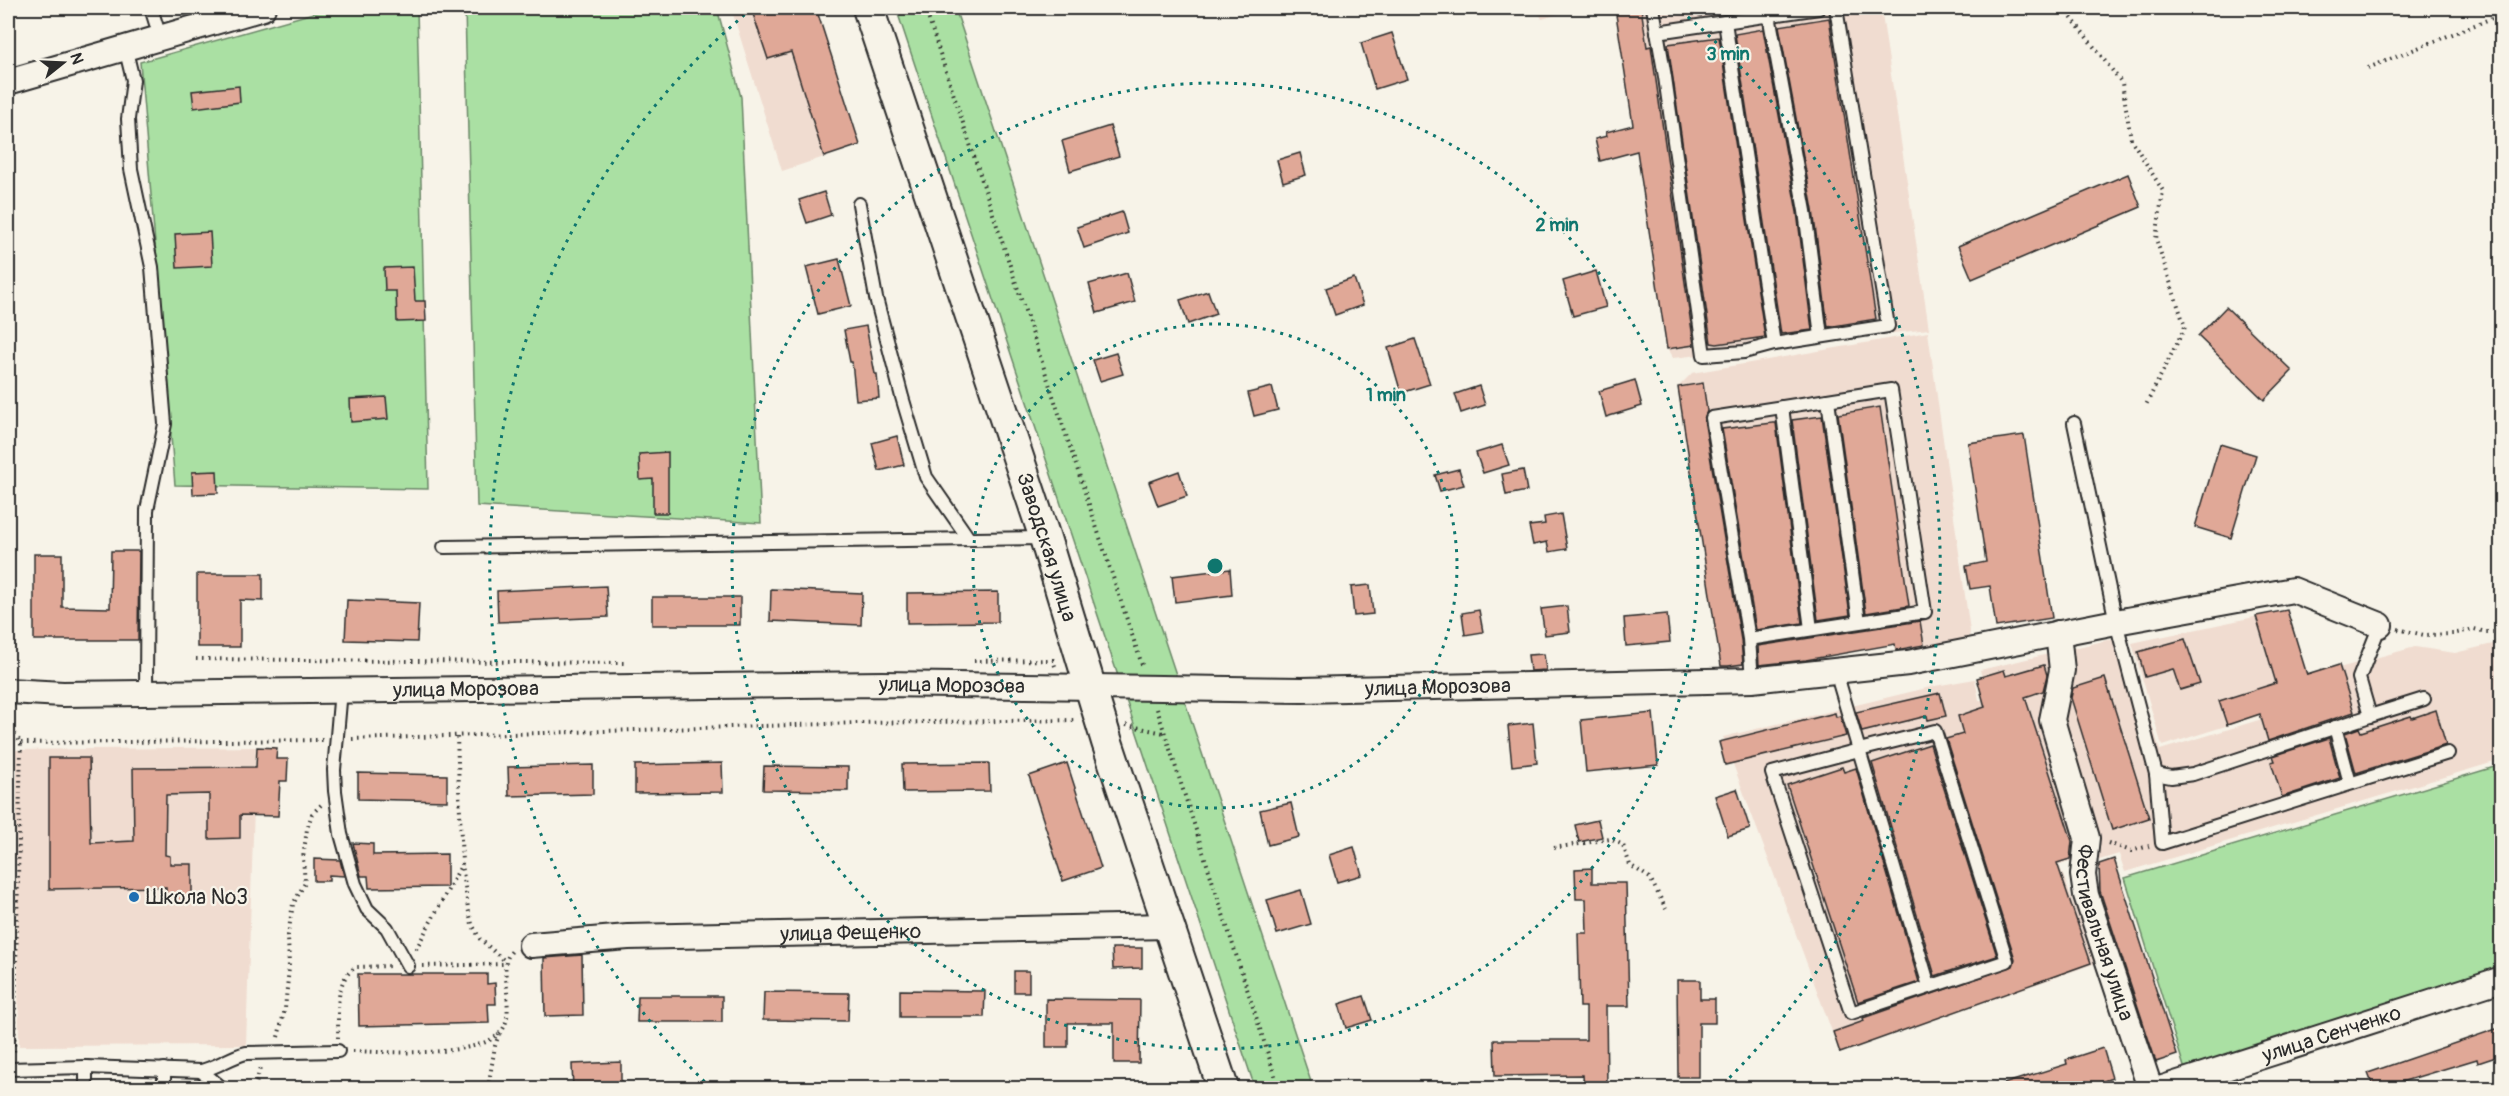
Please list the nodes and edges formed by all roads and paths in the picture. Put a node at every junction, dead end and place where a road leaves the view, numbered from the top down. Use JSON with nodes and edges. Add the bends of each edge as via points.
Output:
{"nodes":[{"id":1,"x":151,"y":8,"type":"edge"},
{"id":2,"x":263,"y":8,"type":"edge"},
{"id":3,"x":868,"y":8,"type":"edge"},
{"id":4,"x":925,"y":8,"type":"edge"},
{"id":5,"x":1653,"y":8,"type":"edge"},
{"id":6,"x":1819,"y":8,"type":"edge"},
{"id":7,"x":1836,"y":8,"type":"edge"},
{"id":8,"x":2064,"y":8,"type":"edge"},
{"id":9,"x":2502,"y":14,"type":"edge"},
{"id":10,"x":1769,"y":15,"type":"junction"},
{"id":11,"x":1725,"y":22,"type":"junction"},
{"id":12,"x":1657,"y":33,"type":"junction"},
{"id":13,"x":160,"y":37,"type":"junction"},
{"id":14,"x":125,"y":47,"type":"junction"},
{"id":15,"x":2368,"y":68,"type":"dead end"},
{"id":16,"x":8,"y":82,"type":"edge"},
{"id":17,"x":859,"y":204,"type":"dead end"},
{"id":18,"x":1821,"y":336,"type":"junction"},
{"id":19,"x":1774,"y":344,"type":"junction"},
{"id":20,"x":1828,"y":400,"type":"junction"},
{"id":21,"x":2146,"y":405,"type":"dead end"},
{"id":22,"x":1782,"y":407,"type":"junction"},
{"id":23,"x":2074,"y":423,"type":"dead end"},
{"id":24,"x":1045,"y":538,"type":"junction"},
{"id":25,"x":969,"y":539,"type":"junction"},
{"id":26,"x":444,"y":547,"type":"dead end"},
{"id":27,"x":2116,"y":621,"type":"junction"},
{"id":28,"x":1859,"y":622,"type":"junction"},
{"id":29,"x":2380,"y":625,"type":"junction"},
{"id":30,"x":1811,"y":629,"type":"junction"},
{"id":31,"x":2502,"y":632,"type":"edge"},
{"id":32,"x":2058,"y":633,"type":"junction"},
{"id":33,"x":1749,"y":639,"type":"junction"},
{"id":34,"x":196,"y":659,"type":"dead end"},
{"id":35,"x":972,"y":661,"type":"dead end"},
{"id":36,"x":633,"y":663,"type":"dead end"},
{"id":37,"x":1836,"y":672,"type":"junction"},
{"id":38,"x":1752,"y":680,"type":"junction"},
{"id":39,"x":1062,"y":686,"type":"junction"},
{"id":40,"x":1092,"y":686,"type":"junction"},
{"id":41,"x":1150,"y":688,"type":"junction"},
{"id":42,"x":341,"y":690,"type":"junction"},
{"id":43,"x":8,"y":691,"type":"edge"},
{"id":44,"x":146,"y":693,"type":"junction"},
{"id":45,"x":2424,"y":699,"type":"dead end"},
{"id":46,"x":2370,"y":716,"type":"junction"},
{"id":47,"x":8,"y":724,"type":"edge"},
{"id":48,"x":1124,"y":724,"type":"dead end"},
{"id":49,"x":1083,"y":725,"type":"dead end"},
{"id":50,"x":2335,"y":727,"type":"junction"},
{"id":51,"x":1164,"y":733,"type":"junction"},
{"id":52,"x":458,"y":737,"type":"junction"},
{"id":53,"x":335,"y":740,"type":"junction"},
{"id":54,"x":21,"y":742,"type":"junction"},
{"id":55,"x":1859,"y":750,"type":"junction"},
{"id":56,"x":2448,"y":753,"type":"dead end"},
{"id":57,"x":2156,"y":774,"type":"junction"},
{"id":58,"x":2350,"y":783,"type":"junction"},
{"id":59,"x":334,"y":791,"type":"junction"},
{"id":60,"x":2086,"y":838,"type":"junction"},
{"id":61,"x":2162,"y":843,"type":"junction"},
{"id":62,"x":1554,"y":848,"type":"dead end"},
{"id":63,"x":1666,"y":909,"type":"dead end"},
{"id":64,"x":1169,"y":926,"type":"junction"},
{"id":65,"x":531,"y":945,"type":"joint"},
{"id":66,"x":506,"y":962,"type":"junction"},
{"id":67,"x":408,"y":966,"type":"joint"},
{"id":68,"x":2502,"y":979,"type":"edge"},
{"id":69,"x":1929,"y":986,"type":"junction"},
{"id":70,"x":500,"y":1033,"type":"junction"},
{"id":71,"x":338,"y":1051,"type":"joint"},
{"id":72,"x":264,"y":1052,"type":"junction"},
{"id":73,"x":86,"y":1067,"type":"junction"},
{"id":74,"x":11,"y":1068,"type":"edge"},
{"id":75,"x":164,"y":1069,"type":"junction"},
{"id":76,"x":201,"y":1071,"type":"junction"},
{"id":77,"x":86,"y":1089,"type":"edge"},
{"id":78,"x":165,"y":1089,"type":"edge"},
{"id":79,"x":222,"y":1089,"type":"edge"},
{"id":80,"x":488,"y":1089,"type":"edge"},
{"id":81,"x":1223,"y":1089,"type":"edge"},
{"id":82,"x":1279,"y":1089,"type":"edge"},
{"id":83,"x":2150,"y":1089,"type":"edge"},
{"id":84,"x":2163,"y":1089,"type":"edge"}],
"edges":[{"from":1,"to":13,"type":"lane"},
{"from":2,"to":13,"type":"street"},
{"from":3,"to":24,"type":"street","name":"Заводская улица"},
{"from":4,"to":41,"type":"path"},
{"from":5,"to":12,"type":"lane"},
{"from":6,"to":10,"type":"lane"},
{"from":7,"to":18,"type":"lane","via":[[1888,326]]},
{"from":8,"to":21,"type":"path","via":[[2122,83],[2131,139],[2163,191],[2156,239],[2185,327]]},
{"from":9,"to":15,"type":"path"},
{"from":10,"to":11,"type":"lane"},
{"from":10,"to":18,"type":"lane","via":[[1805,211]]},
{"from":11,"to":12,"type":"lane"},
{"from":11,"to":19,"type":"lane"},
{"from":12,"to":19,"type":"lane","via":[[1704,355],[1744,352]]},
{"from":13,"to":14,"type":"street"},
{"from":14,"to":16,"type":"street"},
{"from":14,"to":44,"type":"lane","via":[[133,80],[128,120],[131,169],[152,267],[165,424],[147,510]]},
{"from":17,"to":25,"type":"lane","via":[[876,298],[926,477]]},
{"from":18,"to":19,"type":"lane"},
{"from":20,"to":22,"type":"lane"},
{"from":20,"to":28,"type":"lane"},
{"from":20,"to":28,"type":"lane","via":[[1891,390],[1925,612]]},
{"from":22,"to":30,"type":"lane"},
{"from":22,"to":33,"type":"lane","via":[[1712,418]]},
{"from":23,"to":27,"type":"lane"},
{"from":24,"to":25,"type":"lane"},
{"from":24,"to":40,"type":"street","name":"Заводская улица"},
{"from":25,"to":26,"type":"lane"},
{"from":27,"to":29,"type":"street","name":"улица Морозова","via":[[2294,590]]},
{"from":27,"to":32,"type":"street","name":"улица Морозова"},
{"from":27,"to":57,"type":"lane"},
{"from":28,"to":30,"type":"lane"},
{"from":29,"to":31,"type":"path","via":[[2424,635],[2474,629]]},
{"from":29,"to":46,"type":"lane","via":[[2359,678]]},
{"from":30,"to":33,"type":"lane"},
{"from":32,"to":37,"type":"street","name":"улица Морозова","via":[[1894,665]]},
{"from":32,"to":60,"type":"street","name":"Фестивальная улица","via":[[2062,670],[2052,720]]},
{"from":33,"to":38,"type":"lane"},
{"from":34,"to":36,"type":"path"},
{"from":35,"to":39,"type":"path","via":[[1053,660]]},
{"from":37,"to":38,"type":"street","name":"улица Морозова"},
{"from":37,"to":55,"type":"lane"},
{"from":38,"to":41,"type":"street","name":"улица Морозова","via":[[1302,690]]},
{"from":39,"to":40,"type":"street","name":"улица Морозова"},
{"from":39,"to":42,"type":"street","name":"улица Морозова","via":[[870,684]]},
{"from":40,"to":41,"type":"street","name":"улица Морозова"},
{"from":40,"to":64,"type":"street","name":"Заводская улица"},
{"from":41,"to":51,"type":"path"},
{"from":42,"to":44,"type":"street","name":"улица Морозова"},
{"from":42,"to":53,"type":"lane"},
{"from":43,"to":44,"type":"street","name":"улица Морозова"},
{"from":45,"to":46,"type":"lane"},
{"from":46,"to":50,"type":"lane"},
{"from":47,"to":54,"type":"path"},
{"from":48,"to":51,"type":"path"},
{"from":49,"to":52,"type":"path","via":[[1077,720],[858,723]]},
{"from":50,"to":57,"type":"lane","via":[[2193,774]]},
{"from":50,"to":58,"type":"lane"},
{"from":51,"to":82,"type":"path"},
{"from":52,"to":53,"type":"path"},
{"from":52,"to":66,"type":"path","via":[[462,864],[468,908],[480,939]]},
{"from":53,"to":54,"type":"path"},
{"from":53,"to":59,"type":"lane"},
{"from":54,"to":74,"type":"path"},
{"from":55,"to":69,"type":"lane"},
{"from":55,"to":69,"type":"lane","via":[[1935,731],[2007,961]]},
{"from":55,"to":69,"type":"lane","via":[[1772,773],[1851,1014]]},
{"from":56,"to":58,"type":"lane"},
{"from":57,"to":61,"type":"lane"},
{"from":58,"to":61,"type":"lane"},
{"from":59,"to":67,"type":"lane","via":[[355,884],[367,909],[387,928]]},
{"from":59,"to":72,"type":"path","via":[[312,814],[307,829],[304,884],[293,904],[288,935],[285,1009],[277,1040]]},
{"from":60,"to":61,"type":"path","via":[[2131,851]]},
{"from":60,"to":83,"type":"street","name":"Фестивальная улица","via":[[2086,894]]},
{"from":62,"to":63,"type":"path","via":[[1610,839],[1623,845],[1630,865],[1650,878]]},
{"from":64,"to":65,"type":"street","name":"улица Фещенко","via":[[628,937]]},
{"from":64,"to":81,"type":"street","name":"Заводская улица"},
{"from":65,"to":66,"type":"path","via":[[513,950]]},
{"from":66,"to":67,"type":"path"},
{"from":66,"to":70,"type":"path","via":[[508,1012]]},
{"from":68,"to":84,"type":"street","name":"улица Сенченко"},
{"from":70,"to":71,"type":"path","via":[[481,1045],[424,1052]]},
{"from":70,"to":80,"type":"path"},
{"from":71,"to":72,"type":"lane"},
{"from":72,"to":76,"type":"lane","via":[[235,1056]]},
{"from":73,"to":74,"type":"lane"},
{"from":73,"to":75,"type":"lane"},
{"from":73,"to":77,"type":"lane"},
{"from":75,"to":76,"type":"lane"},
{"from":75,"to":78,"type":"lane"},
{"from":76,"to":79,"type":"lane"}]}
